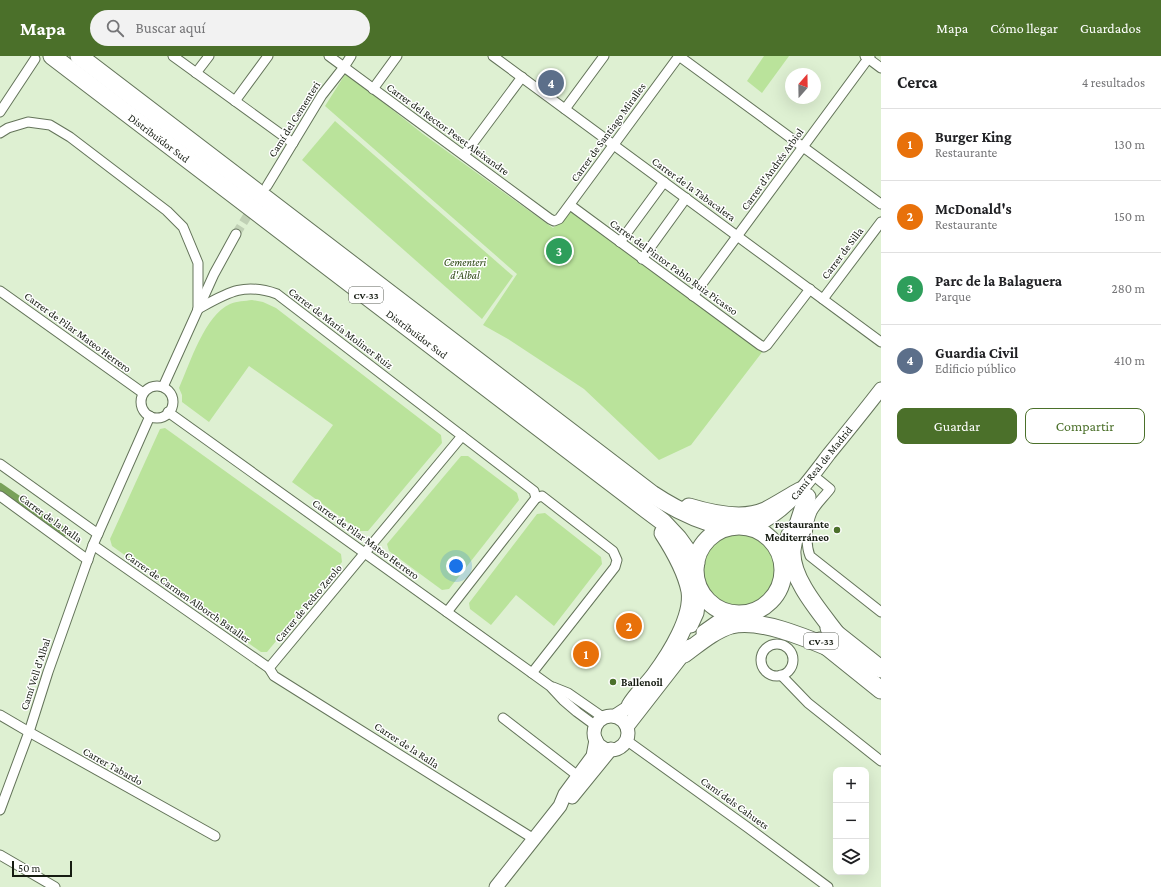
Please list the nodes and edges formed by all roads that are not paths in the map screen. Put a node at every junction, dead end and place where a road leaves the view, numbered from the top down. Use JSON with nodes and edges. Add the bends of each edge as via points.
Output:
{"nodes":[{"id":1,"x":52,"y":56,"type":"edge"},
{"id":2,"x":79,"y":56,"type":"edge"},
{"id":3,"x":173,"y":56,"type":"edge"},
{"id":4,"x":209,"y":56,"type":"edge"},
{"id":5,"x":268,"y":56,"type":"edge"},
{"id":6,"x":329,"y":56,"type":"edge"},
{"id":7,"x":350,"y":56,"type":"edge"},
{"id":8,"x":397,"y":56,"type":"edge"},
{"id":9,"x":493,"y":56,"type":"edge"},
{"id":10,"x":604,"y":56,"type":"edge"},
{"id":11,"x":679,"y":56,"type":"edge"},
{"id":12,"x":867,"y":57,"type":"edge"},
{"id":13,"x":35,"y":59,"type":"dead end"},
{"id":14,"x":344,"y":67,"type":"junction"},
{"id":15,"x":881,"y":68,"type":"edge"},
{"id":16,"x":196,"y":73,"type":"junction"},
{"id":17,"x":522,"y":77,"type":"junction"},
{"id":18,"x":373,"y":89,"type":"junction"},
{"id":19,"x":235,"y":101,"type":"junction"},
{"id":20,"x":565,"y":110,"type":"junction"},
{"id":21,"x":0,"y":112,"type":"edge"},
{"id":22,"x":0,"y":133,"type":"edge"},
{"id":23,"x":293,"y":143,"type":"junction"},
{"id":24,"x":614,"y":145,"type":"junction"},
{"id":25,"x":803,"y":147,"type":"junction"},
{"id":26,"x":464,"y":156,"type":"junction"},
{"id":27,"x":664,"y":182,"type":"junction"},
{"id":28,"x":268,"y":186,"type":"dead end"},
{"id":29,"x":686,"y":198,"type":"junction"},
{"id":30,"x":881,"y":204,"type":"edge"},
{"id":31,"x":570,"y":205,"type":"junction"},
{"id":32,"x":554,"y":220,"type":"joint"},
{"id":33,"x":881,"y":222,"type":"edge"},
{"id":34,"x":236,"y":234,"type":"tunnel mouth"},
{"id":35,"x":738,"y":236,"type":"junction"},
{"id":36,"x":620,"y":242,"type":"junction"},
{"id":37,"x":642,"y":259,"type":"junction"},
{"id":38,"x":810,"y":289,"type":"junction"},
{"id":39,"x":0,"y":291,"type":"edge"},
{"id":40,"x":693,"y":296,"type":"junction"},
{"id":41,"x":823,"y":299,"type":"junction"},
{"id":42,"x":198,"y":309,"type":"junction"},
{"id":43,"x":881,"y":342,"type":"edge"},
{"id":44,"x":163,"y":387,"type":"junction"},
{"id":45,"x":881,"y":389,"type":"edge"},
{"id":46,"x":143,"y":393,"type":"junction"},
{"id":47,"x":881,"y":401,"type":"edge"},
{"id":48,"x":168,"y":412,"type":"junction"},
{"id":49,"x":150,"y":416,"type":"junction"},
{"id":50,"x":462,"y":436,"type":"junction"},
{"id":51,"x":0,"y":464,"type":"edge"},
{"id":52,"x":819,"y":480,"type":"junction"},
{"id":53,"x":804,"y":494,"type":"junction"},
{"id":54,"x":0,"y":496,"type":"edge"},
{"id":55,"x":536,"y":498,"type":"junction"},
{"id":56,"x":650,"y":502,"type":"junction"},
{"id":57,"x":752,"y":527,"type":"junction"},
{"id":58,"x":726,"y":528,"type":"junction"},
{"id":59,"x":98,"y":534,"type":"junction"},
{"id":60,"x":93,"y":545,"type":"junction"},
{"id":61,"x":365,"y":553,"type":"junction"},
{"id":62,"x":782,"y":558,"type":"junction"},
{"id":63,"x":88,"y":560,"type":"junction"},
{"id":64,"x":696,"y":563,"type":"junction"},
{"id":65,"x":783,"y":577,"type":"junction"},
{"id":66,"x":700,"y":590,"type":"junction"},
{"id":67,"x":447,"y":612,"type":"junction"},
{"id":68,"x":751,"y":612,"type":"junction"},
{"id":69,"x":881,"y":612,"type":"edge"},
{"id":70,"x":730,"y":613,"type":"junction"},
{"id":71,"x":834,"y":642,"type":"junction"},
{"id":72,"x":684,"y":654,"type":"junction"},
{"id":73,"x":269,"y":668,"type":"junction"},
{"id":74,"x":881,"y":668,"type":"edge"},
{"id":75,"x":532,"y":673,"type":"junction"},
{"id":76,"x":781,"y":675,"type":"dead end"},
{"id":77,"x":881,"y":690,"type":"edge"},
{"id":78,"x":630,"y":706,"type":"junction"},
{"id":79,"x":0,"y":715,"type":"edge"},
{"id":80,"x":503,"y":718,"type":"dead end"},
{"id":81,"x":605,"y":720,"type":"junction"},
{"id":82,"x":627,"y":727,"type":"junction"},
{"id":83,"x":29,"y":732,"type":"junction"},
{"id":84,"x":596,"y":740,"type":"junction"},
{"id":85,"x":626,"y":740,"type":"junction"},
{"id":86,"x":611,"y":749,"type":"junction"},
{"id":87,"x":881,"y":761,"type":"edge"},
{"id":88,"x":578,"y":776,"type":"junction"},
{"id":89,"x":560,"y":806,"type":"junction"},
{"id":90,"x":0,"y":810,"type":"edge"},
{"id":91,"x":215,"y":836,"type":"dead end"},
{"id":92,"x":534,"y":839,"type":"junction"},
{"id":93,"x":0,"y":855,"type":"edge"},
{"id":94,"x":55,"y":887,"type":"edge"},
{"id":95,"x":496,"y":887,"type":"edge"},
{"id":96,"x":828,"y":887,"type":"edge"}],
"edges":[{"from":1,"to":56,"type":"highway","name":"Distribuïdor Sud","number":"CV-33"},
{"from":2,"to":56,"type":"highway","name":"Distribuïdor Sud","number":"CV-33"},
{"from":3,"to":16,"type":"street"},
{"from":4,"to":16,"type":"street"},
{"from":5,"to":19,"type":"street"},
{"from":6,"to":14,"type":"street","name":"Carrer del Rector Peset Aleixandre"},
{"from":7,"to":14,"type":"street","name":"Camí del Cementeri"},
{"from":8,"to":18,"type":"street"},
{"from":9,"to":17,"type":"street","name":"Carrer de la Tabacalera"},
{"from":10,"to":20,"type":"street"},
{"from":11,"to":24,"type":"street","name":"Carrer de Santiago Miralles"},
{"from":11,"to":25,"type":"street"},
{"from":12,"to":15,"type":"street"},
{"from":12,"to":25,"type":"street","name":"Carrer d'Andrés Arbiol"},
{"from":13,"to":21,"type":"street"},
{"from":14,"to":18,"type":"street","name":"Carrer del Rector Peset Aleixandre"},
{"from":14,"to":23,"type":"street","name":"Camí del Cementeri","via":[[322,95]]},
{"from":16,"to":19,"type":"street"},
{"from":17,"to":20,"type":"street","name":"Carrer de la Tabacalera"},
{"from":17,"to":26,"type":"street"},
{"from":18,"to":26,"type":"street","name":"Carrer del Rector Peset Aleixandre"},
{"from":19,"to":23,"type":"street"},
{"from":20,"to":24,"type":"street","name":"Carrer de la Tabacalera"},
{"from":22,"to":42,"type":"street","via":[[28,122],[50,125],[70,137],[167,211],[183,228],[198,263]]},
{"from":23,"to":28,"type":"street","name":"Camí del Cementeri"},
{"from":24,"to":27,"type":"street","name":"Carrer de la Tabacalera"},
{"from":24,"to":31,"type":"street","name":"Carrer de Santiago Miralles"},
{"from":25,"to":30,"type":"street"},
{"from":25,"to":35,"type":"street","name":"Carrer d'Andrés Arbiol"},
{"from":26,"to":32,"type":"street","name":"Carrer del Rector Peset Aleixandre"},
{"from":27,"to":29,"type":"street","name":"Carrer de la Tabacalera"},
{"from":27,"to":36,"type":"street"},
{"from":29,"to":35,"type":"street","name":"Carrer de la Tabacalera"},
{"from":29,"to":37,"type":"street"},
{"from":31,"to":32,"type":"street","name":"Carrer de Santiago Miralles","via":[[559,219]]},
{"from":31,"to":36,"type":"street","name":"Carrer del Pintor Pablo Ruiz Picasso"},
{"from":33,"to":41,"type":"street","name":"Carrer de Silla"},
{"from":34,"to":42,"type":"street"},
{"from":35,"to":38,"type":"street","name":"Carrer de la Tabacalera"},
{"from":35,"to":40,"type":"street","name":"Carrer d'Andrés Arbiol"},
{"from":36,"to":37,"type":"street","name":"Carrer del Pintor Pablo Ruiz Picasso"},
{"from":37,"to":40,"type":"street","name":"Carrer del Pintor Pablo Ruiz Picasso"},
{"from":38,"to":40,"type":"street","name":"Carrer del Pintor Pablo Ruiz Picasso","via":[[764,347]]},
{"from":38,"to":41,"type":"street","name":"Carrer de la Tabacalera"},
{"from":39,"to":46,"type":"street","name":"Carrer de Pilar Mateo Herrero"},
{"from":41,"to":43,"type":"street","name":"Carrer de la Tabacalera"},
{"from":42,"to":44,"type":"street"},
{"from":42,"to":50,"type":"street","name":"Carrer de María Moliner Ruiz","via":[[235,290],[251,288],[277,294]]},
{"from":44,"to":46,"type":"street","via":[[150,387]]},
{"from":44,"to":48,"type":"street","via":[[171,394],[172,399]]},
{"from":45,"to":53,"type":"street","name":"Camí Real de Madrid"},
{"from":46,"to":49,"type":"street","via":[[141,406]]},
{"from":47,"to":52,"type":"street","name":"Camí Real de Madrid"},
{"from":48,"to":49,"type":"street","via":[[160,417]]},
{"from":48,"to":61,"type":"street","name":"Carrer de Pilar Mateo Herrero"},
{"from":49,"to":59,"type":"street","name":"Camí Vell d'Albal"},
{"from":50,"to":55,"type":"street","name":"Carrer de María Moliner Ruiz","via":[[534,491]]},
{"from":50,"to":61,"type":"street","name":"Carrer de Pedro Zerolo"},
{"from":51,"to":59,"type":"street"},
{"from":52,"to":53,"type":"street","name":"Camí Real de Madrid"},
{"from":52,"to":69,"type":"street","via":[[830,489],[812,512],[807,549],[810,556]]},
{"from":53,"to":56,"type":"highway","via":[[765,511],[740,515]]},
{"from":53,"to":57,"type":"street","name":"Camí Real de Madrid","via":[[768,520]]},
{"from":53,"to":62,"type":"street","name":"Camí Real de Madrid","via":[[792,521]]},
{"from":53,"to":71,"type":"highway","via":[[792,551],[793,563],[799,580]]},
{"from":54,"to":63,"type":"street","name":"Carrer de la Ralla"},
{"from":55,"to":67,"type":"street"},
{"from":55,"to":75,"type":"street","via":[[542,496],[613,550],[617,560],[615,567]]},
{"from":56,"to":58,"type":"highway","name":"Distribuïdor Sud","number":"CV-33"},
{"from":56,"to":64,"type":"highway","name":"Distribuïdor Sud","number":"CV-33"},
{"from":56,"to":78,"type":"highway","via":[[679,562],[690,592],[690,603],[681,631],[666,659]]},
{"from":57,"to":58,"type":"highway","number":"CV-33"},
{"from":57,"to":62,"type":"highway","number":"CV-33","via":[[776,544]]},
{"from":58,"to":64,"type":"highway","number":"CV-33","via":[[706,541],[699,551]]},
{"from":59,"to":60,"type":"street","name":"Camí Vell d'Albal"},
{"from":60,"to":63,"type":"street","name":"Camí Vell d'Albal"},
{"from":60,"to":73,"type":"street","name":"Carrer de Carmen Alborch Bataller"},
{"from":61,"to":67,"type":"street","name":"Carrer de Pilar Mateo Herrero"},
{"from":61,"to":73,"type":"street","name":"Carrer de Pedro Zerolo"},
{"from":62,"to":65,"type":"highway","number":"CV-33"},
{"from":63,"to":83,"type":"street","name":"Camí Vell d'Albal"},
{"from":64,"to":66,"type":"highway","number":"CV-33","via":[[695,572]]},
{"from":65,"to":68,"type":"highway","number":"CV-33","via":[[772,600]]},
{"from":65,"to":71,"type":"highway","number":"CV-33","via":[[802,603],[820,620]]},
{"from":66,"to":70,"type":"highway","number":"CV-33","via":[[718,608]]},
{"from":66,"to":78,"type":"street","via":[[696,613],[679,648],[654,683]]},
{"from":67,"to":75,"type":"street","name":"Carrer de Pilar Mateo Herrero"},
{"from":68,"to":70,"type":"highway","number":"CV-33"},
{"from":68,"to":71,"type":"highway","number":"CV-33","via":[[768,614]]},
{"from":70,"to":72,"type":"street","via":[[704,631]]},
{"from":71,"to":72,"type":"highway","via":[[754,624],[741,624],[720,630]]},
{"from":71,"to":74,"type":"highway","number":"CV-33"},
{"from":71,"to":77,"type":"highway","number":"CV-33"},
{"from":72,"to":82,"type":"street"},
{"from":73,"to":92,"type":"street","name":"Carrer de la Ralla","via":[[274,676]]},
{"from":75,"to":81,"type":"street","name":"Carrer de Pilar Mateo Herrero","via":[[550,686],[568,693]]},
{"from":76,"to":87,"type":"street","via":[[808,704]]},
{"from":78,"to":81,"type":"street"},
{"from":79,"to":83,"type":"street","name":"Carrer Tabardo"},
{"from":80,"to":88,"type":"street"},
{"from":81,"to":82,"type":"street","via":[[621,719]]},
{"from":81,"to":84,"type":"street","via":[[595,731]]},
{"from":82,"to":85,"type":"street"},
{"from":83,"to":90,"type":"street","name":"Camí Vell d'Albal"},
{"from":83,"to":91,"type":"street","name":"Carrer Tabardo"},
{"from":84,"to":86,"type":"street","via":[[603,747]]},
{"from":84,"to":88,"type":"street","via":[[593,756]]},
{"from":85,"to":86,"type":"street","via":[[619,747]]},
{"from":85,"to":96,"type":"street","name":"Camí dels Cahuets"},
{"from":86,"to":89,"type":"street","via":[[571,799]]},
{"from":88,"to":89,"type":"street"},
{"from":89,"to":92,"type":"street"},
{"from":92,"to":95,"type":"street"},
{"from":93,"to":94,"type":"street"}]}
